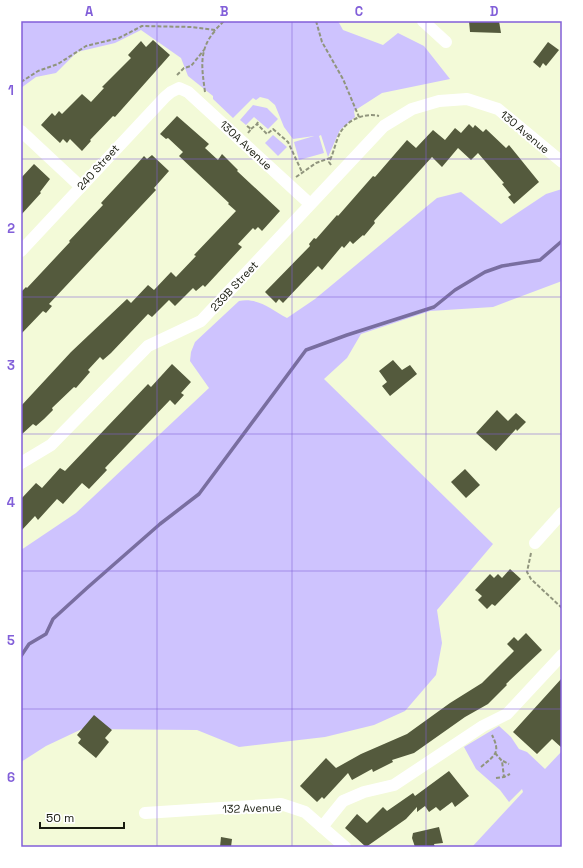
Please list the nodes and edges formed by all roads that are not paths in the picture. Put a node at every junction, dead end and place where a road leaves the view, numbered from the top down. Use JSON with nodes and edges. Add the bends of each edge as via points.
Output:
{"nodes":[{"id":1,"x":423,"y":21,"type":"edge"},
{"id":2,"x":446,"y":42,"type":"dead end"},
{"id":3,"x":179,"y":88,"type":"joint"},
{"id":4,"x":439,"y":101,"type":"joint"},
{"id":5,"x":21,"y":131,"type":"edge"},
{"id":6,"x":562,"y":162,"type":"edge"},
{"id":7,"x":81,"y":187,"type":"junction"},
{"id":8,"x":310,"y":204,"type":"junction"},
{"id":9,"x":21,"y":250,"type":"edge"},
{"id":10,"x":21,"y":464,"type":"edge"},
{"id":11,"x":562,"y":513,"type":"edge"},
{"id":12,"x":534,"y":543,"type":"road end"},
{"id":13,"x":562,"y":655,"type":"edge"},
{"id":14,"x":145,"y":813,"type":"dead end"},
{"id":15,"x":322,"y":827,"type":"junction"},
{"id":16,"x":345,"y":847,"type":"edge"}],
"edges":[{"from":1,"to":2,"type":"street"},
{"from":3,"to":7,"type":"street","name":"240 Street","via":[[164,97]]},
{"from":3,"to":8,"type":"street","name":"130A Avenue","via":[[191,95]]},
{"from":4,"to":6,"type":"street","name":"130 Avenue","via":[[467,99],[498,109]]},
{"from":4,"to":8,"type":"street","name":"239B Street","via":[[412,109],[384,126]]},
{"from":5,"to":7,"type":"street"},
{"from":7,"to":9,"type":"street","name":"240 Street"},
{"from":8,"to":10,"type":"street","name":"239B Street","via":[[201,321],[148,346],[50,445]]},
{"from":11,"to":12,"type":"street"},
{"from":13,"to":15,"type":"street","via":[[507,714],[487,724],[394,785],[364,792],[343,801]]},
{"from":14,"to":15,"type":"street","name":"132 Avenue","via":[[281,804],[304,812]]},
{"from":15,"to":16,"type":"street","name":"132 Avenue"}]}
